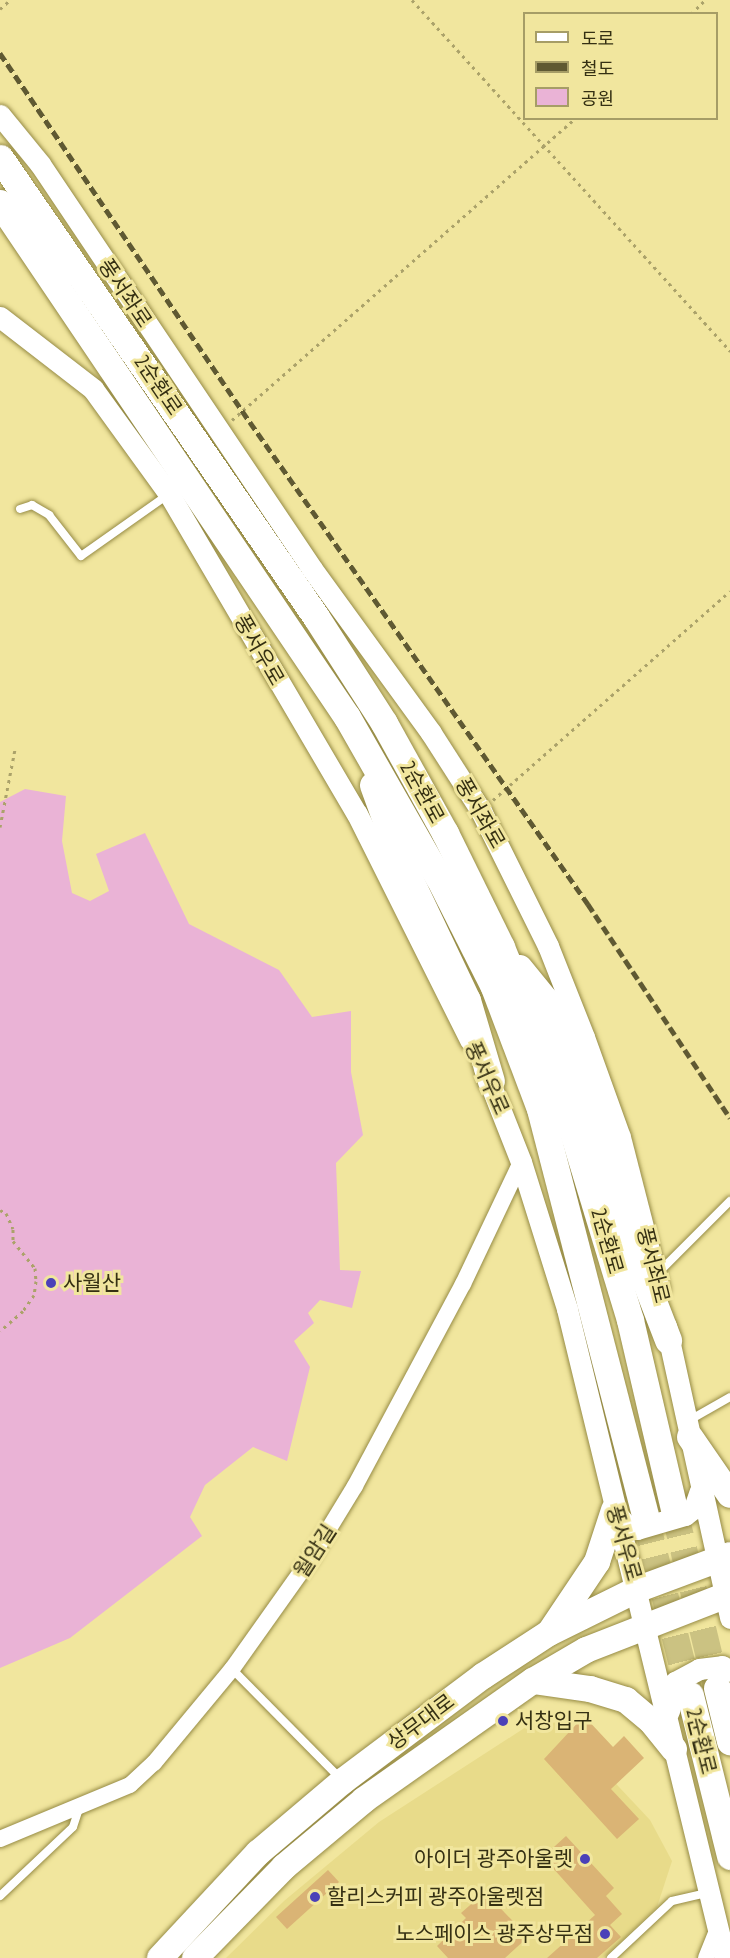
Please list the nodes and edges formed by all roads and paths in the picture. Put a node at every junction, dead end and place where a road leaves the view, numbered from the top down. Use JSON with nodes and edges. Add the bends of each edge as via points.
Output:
{"nodes":[{"id":1,"x":10,"y":0,"type":"edge"},
{"id":2,"x":412,"y":0,"type":"edge"},
{"id":3,"x":705,"y":0,"type":"edge"},
{"id":4,"x":0,"y":9,"type":"edge"},
{"id":5,"x":693,"y":12,"type":"edge"},
{"id":6,"x":0,"y":115,"type":"edge"},
{"id":7,"x":574,"y":120,"type":"edge"},
{"id":8,"x":544,"y":147,"type":"junction"},
{"id":9,"x":0,"y":158,"type":"edge"},
{"id":10,"x":0,"y":203,"type":"edge"},
{"id":11,"x":0,"y":317,"type":"edge"},
{"id":12,"x":730,"y":351,"type":"edge"},
{"id":13,"x":219,"y":431,"type":"junction"},
{"id":14,"x":169,"y":494,"type":"junction"},
{"id":15,"x":20,"y":509,"type":"dead end"},
{"id":16,"x":730,"y":591,"type":"edge"},
{"id":17,"x":347,"y":717,"type":"junction"},
{"id":18,"x":15,"y":749,"type":"dead end"},
{"id":19,"x":481,"y":811,"type":"junction"},
{"id":20,"x":0,"y":827,"type":"edge"},
{"id":21,"x":501,"y":947,"type":"junction"},
{"id":22,"x":491,"y":1081,"type":"junction"},
{"id":23,"x":521,"y":1162,"type":"junction"},
{"id":24,"x":730,"y":1201,"type":"edge"},
{"id":25,"x":0,"y":1210,"type":"edge"},
{"id":26,"x":656,"y":1276,"type":"junction"},
{"id":27,"x":0,"y":1331,"type":"edge"},
{"id":28,"x":668,"y":1340,"type":"junction"},
{"id":29,"x":730,"y":1397,"type":"edge"},
{"id":30,"x":688,"y":1429,"type":"junction"},
{"id":31,"x":700,"y":1491,"type":"junction"},
{"id":32,"x":730,"y":1495,"type":"edge"},
{"id":33,"x":674,"y":1509,"type":"tunnel mouth"},
{"id":34,"x":614,"y":1510,"type":"junction"},
{"id":35,"x":645,"y":1516,"type":"tunnel mouth"},
{"id":36,"x":724,"y":1557,"type":"edge"},
{"id":37,"x":636,"y":1590,"type":"junction"},
{"id":38,"x":728,"y":1603,"type":"edge"},
{"id":39,"x":645,"y":1624,"type":"junction"},
{"id":40,"x":549,"y":1633,"type":"junction"},
{"id":41,"x":232,"y":1669,"type":"junction"},
{"id":42,"x":723,"y":1679,"type":"edge"},
{"id":43,"x":533,"y":1681,"type":"junction"},
{"id":44,"x":690,"y":1695,"type":"tunnel mouth"},
{"id":45,"x":667,"y":1718,"type":"junction"},
{"id":46,"x":730,"y":1741,"type":"edge"},
{"id":47,"x":674,"y":1749,"type":"junction"},
{"id":48,"x":343,"y":1781,"type":"junction"},
{"id":49,"x":79,"y":1809,"type":"junction"},
{"id":50,"x":0,"y":1839,"type":"edge"},
{"id":51,"x":730,"y":1856,"type":"edge"},
{"id":52,"x":706,"y":1893,"type":"junction"},
{"id":53,"x":0,"y":1896,"type":"edge"},
{"id":54,"x":718,"y":1928,"type":"junction"},
{"id":55,"x":160,"y":1958,"type":"edge"},
{"id":56,"x":195,"y":1958,"type":"edge"},
{"id":57,"x":611,"y":1958,"type":"edge"},
{"id":58,"x":706,"y":1958,"type":"edge"},
{"id":59,"x":725,"y":1958,"type":"edge"}],
"edges":[{"from":1,"to":4,"type":"path"},
{"from":2,"to":8,"type":"path"},
{"from":3,"to":5,"type":"path"},
{"from":6,"to":13,"type":"street","name":"풍서좌로","via":[[40,164]]},
{"from":7,"to":8,"type":"path"},
{"from":8,"to":12,"type":"path"},
{"from":8,"to":13,"type":"path"},
{"from":9,"to":21,"type":"highway","name":"2순환로","via":[[157,382],[384,723],[445,833]]},
{"from":10,"to":17,"type":"highway","name":"2순환로"},
{"from":11,"to":14,"type":"street","name":"풍서우로","via":[[93,389]]},
{"from":13,"to":19,"type":"street","name":"풍서좌로","via":[[312,569],[431,733]]},
{"from":14,"to":15,"type":"lane","via":[[81,556],[49,515],[32,505]]},
{"from":14,"to":22,"type":"street","name":"풍서우로","via":[[357,814]]},
{"from":16,"to":19,"type":"path"},
{"from":17,"to":22,"type":"highway","via":[[400,859],[467,1000]]},
{"from":17,"to":35,"type":"highway","name":"2순환로","via":[[439,878],[494,987],[536,1098]]},
{"from":18,"to":20,"type":"path"},
{"from":19,"to":26,"type":"street","name":"풍서좌로","via":[[548,946],[584,1037],[620,1137]]},
{"from":21,"to":28,"type":"highway","via":[[545,1000],[554,1020],[584,1094],[626,1232]]},
{"from":21,"to":33,"type":"highway","name":"2순환로","via":[[562,1096],[606,1233]]},
{"from":22,"to":23,"type":"street","name":"풍서우로"},
{"from":23,"to":34,"type":"street","name":"풍서우로","via":[[567,1309]]},
{"from":23,"to":41,"type":"street","name":"월암길","via":[[463,1284],[355,1486],[311,1558]]},
{"from":24,"to":26,"type":"lane"},
{"from":25,"to":27,"type":"path","via":[[6,1213],[13,1241],[35,1268],[36,1281],[34,1295],[23,1311]]},
{"from":26,"to":28,"type":"street","name":"풍서좌로"},
{"from":28,"to":30,"type":"street","name":"풍서좌로"},
{"from":29,"to":30,"type":"lane"},
{"from":30,"to":31,"type":"street","name":"풍서좌로"},
{"from":30,"to":32,"type":"main road"},
{"from":31,"to":34,"type":"street","via":[[693,1508],[685,1515],[637,1529],[628,1527]]},
{"from":31,"to":36,"type":"street","name":"풍서좌로"},
{"from":34,"to":37,"type":"street","name":"풍서우로"},
{"from":34,"to":40,"type":"main road","via":[[597,1562]]},
{"from":36,"to":37,"type":"main road","name":"상무대로"},
{"from":36,"to":38,"type":"street","name":"풍서좌로"},
{"from":37,"to":39,"type":"street","name":"풍서우로"},
{"from":37,"to":40,"type":"main road","name":"상무대로"},
{"from":38,"to":39,"type":"main road","name":"상무대로"},
{"from":39,"to":43,"type":"main road","name":"상무대로","via":[[586,1650]]},
{"from":39,"to":45,"type":"street","name":"풍서우로"},
{"from":40,"to":48,"type":"main road","name":"상무대로","via":[[483,1676]]},
{"from":41,"to":48,"type":"lane"},
{"from":41,"to":49,"type":"street","name":"월암길","via":[[137,1779]]},
{"from":42,"to":45,"type":"street","via":[[722,1666],[699,1669],[675,1682]]},
{"from":42,"to":46,"type":"highway","name":"2순환로"},
{"from":43,"to":47,"type":"main road","via":[[590,1689],[626,1700],[652,1722]]},
{"from":43,"to":56,"type":"main road","name":"상무대로","via":[[364,1800],[284,1868]]},
{"from":44,"to":51,"type":"highway","name":"2순환로"},
{"from":45,"to":47,"type":"street","name":"풍서우로"},
{"from":47,"to":52,"type":"street","name":"풍서우로"},
{"from":48,"to":55,"type":"main road","name":"상무대로","via":[[258,1853]]},
{"from":49,"to":50,"type":"street","name":"월암길"},
{"from":49,"to":53,"type":"lane","via":[[73,1827]]},
{"from":52,"to":54,"type":"street","name":"풍서우로"},
{"from":52,"to":57,"type":"lane","via":[[672,1901]]},
{"from":54,"to":58,"type":"street"},
{"from":54,"to":59,"type":"street","name":"풍서우로"}]}
